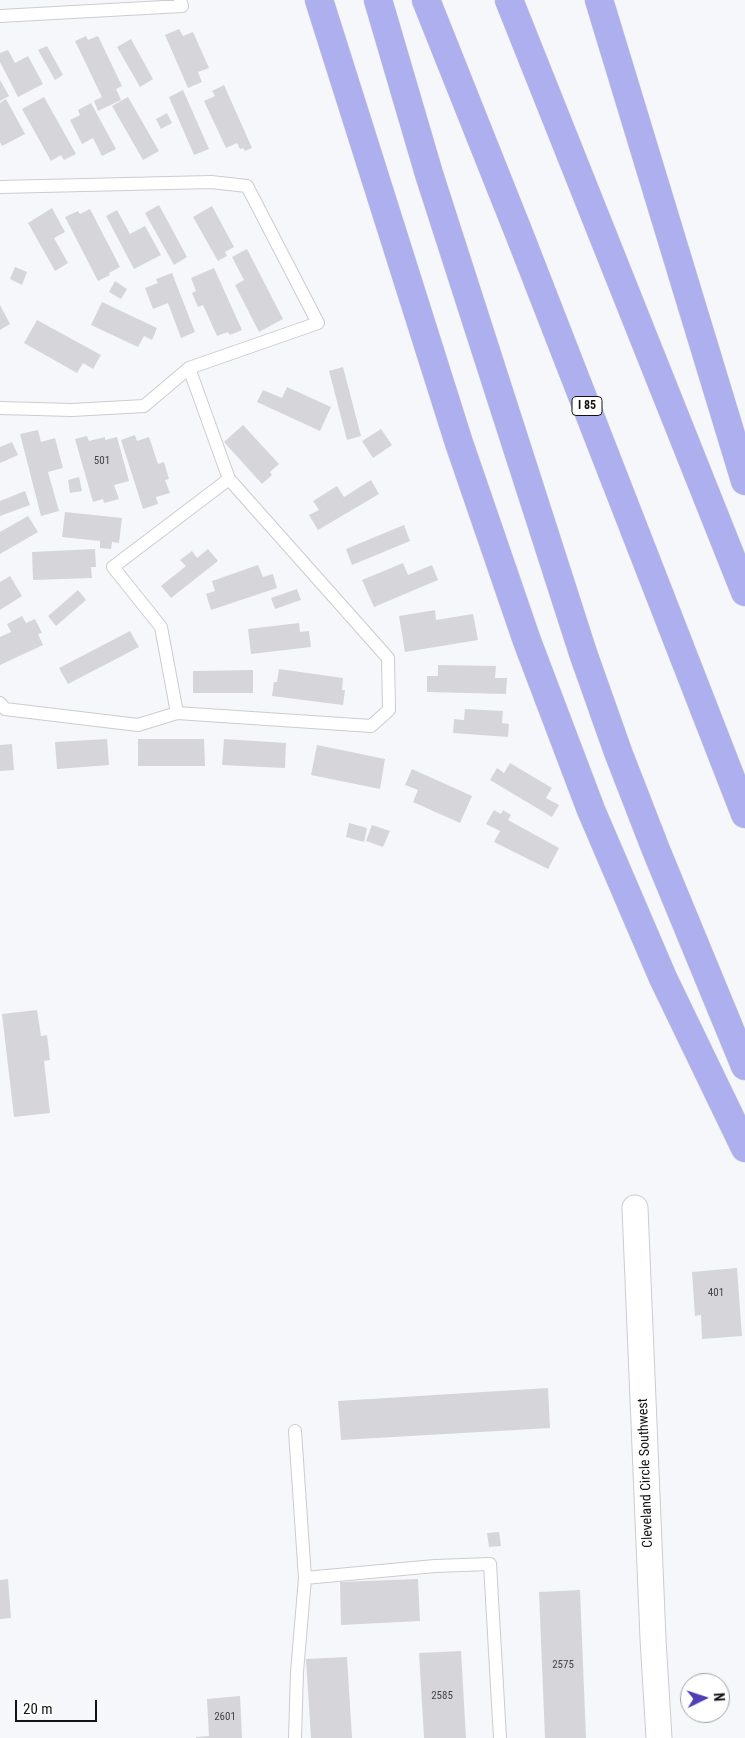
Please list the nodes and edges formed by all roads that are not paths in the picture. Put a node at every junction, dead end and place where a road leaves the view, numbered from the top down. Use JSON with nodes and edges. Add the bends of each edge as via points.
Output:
{"nodes":[{"id":1,"x":180,"y":0,"type":"edge"},
{"id":2,"x":319,"y":0,"type":"edge"},
{"id":3,"x":378,"y":0,"type":"edge"},
{"id":4,"x":426,"y":0,"type":"edge"},
{"id":5,"x":509,"y":0,"type":"edge"},
{"id":6,"x":599,"y":0,"type":"edge"},
{"id":7,"x":0,"y":16,"type":"edge"},
{"id":8,"x":0,"y":187,"type":"edge"},
{"id":9,"x":189,"y":368,"type":"junction"},
{"id":10,"x":0,"y":408,"type":"edge"},
{"id":11,"x":229,"y":479,"type":"junction"},
{"id":12,"x":745,"y":482,"type":"edge"},
{"id":13,"x":745,"y":592,"type":"edge"},
{"id":14,"x":0,"y":703,"type":"edge"},
{"id":15,"x":176,"y":712,"type":"junction"},
{"id":16,"x":745,"y":814,"type":"edge"},
{"id":17,"x":745,"y":1066,"type":"edge"},
{"id":18,"x":745,"y":1148,"type":"edge"},
{"id":19,"x":635,"y":1208,"type":"dead end"},
{"id":20,"x":295,"y":1431,"type":"dead end"},
{"id":21,"x":305,"y":1578,"type":"junction"},
{"id":22,"x":295,"y":1738,"type":"edge"},
{"id":23,"x":500,"y":1738,"type":"edge"},
{"id":24,"x":659,"y":1738,"type":"edge"}],
"edges":[{"from":1,"to":7,"type":"lane","via":[[182,6]]},
{"from":2,"to":18,"type":"highway","via":[[459,443],[526,642],[591,810],[660,969]]},
{"from":3,"to":17,"type":"highway","via":[[428,174],[586,662],[656,850]]},
{"from":4,"to":16,"type":"highway","number":"I 85"},
{"from":5,"to":13,"type":"highway"},
{"from":6,"to":12,"type":"highway"},
{"from":8,"to":9,"type":"lane","via":[[211,182],[247,186],[318,323]]},
{"from":9,"to":10,"type":"lane","via":[[144,406],[72,410]]},
{"from":9,"to":11,"type":"lane"},
{"from":11,"to":15,"type":"lane","via":[[113,566],[161,627]]},
{"from":11,"to":15,"type":"lane","via":[[388,658],[389,710],[371,726]]},
{"from":14,"to":15,"type":"lane","via":[[4,708],[138,725]]},
{"from":19,"to":24,"type":"street","name":"Cleveland Circle Southwest"},
{"from":20,"to":21,"type":"lane"},
{"from":21,"to":22,"type":"lane"},
{"from":21,"to":23,"type":"lane","via":[[490,1564]]}]}
